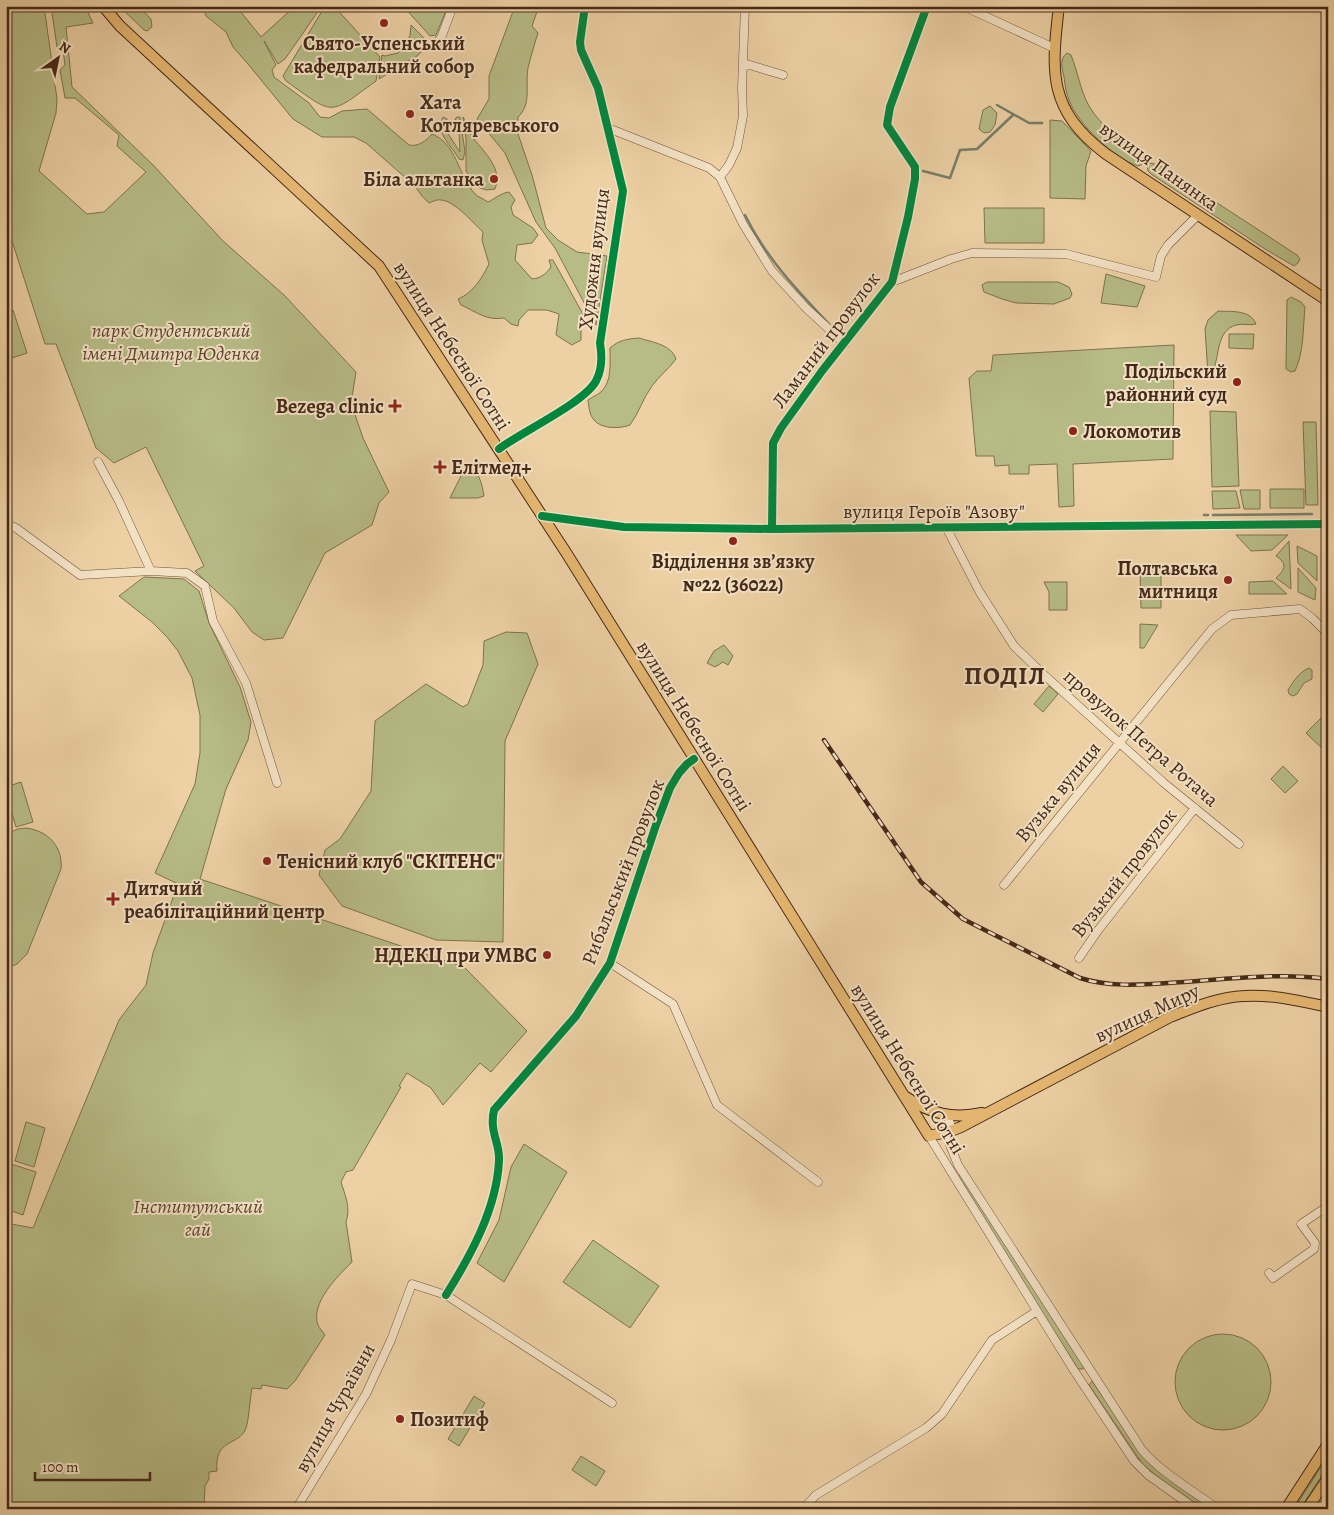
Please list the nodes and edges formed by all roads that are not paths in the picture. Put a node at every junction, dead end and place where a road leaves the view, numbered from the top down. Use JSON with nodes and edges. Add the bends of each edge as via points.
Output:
{"nodes":[{"id":1,"x":103,"y":6,"type":"edge"},
{"id":2,"x":453,"y":6,"type":"edge"},
{"id":3,"x":585,"y":6,"type":"edge"},
{"id":4,"x":745,"y":6,"type":"edge"},
{"id":5,"x":928,"y":6,"type":"edge"},
{"id":6,"x":963,"y":6,"type":"edge"},
{"id":7,"x":1058,"y":6,"type":"edge"},
{"id":8,"x":433,"y":46,"type":"dead end"},
{"id":9,"x":1054,"y":48,"type":"junction"},
{"id":10,"x":743,"y":63,"type":"junction"},
{"id":11,"x":783,"y":75,"type":"dead end"},
{"id":12,"x":608,"y":128,"type":"junction"},
{"id":13,"x":720,"y":177,"type":"junction"},
{"id":14,"x":1198,"y":215,"type":"junction"},
{"id":15,"x":892,"y":282,"type":"junction"},
{"id":16,"x":1328,"y":301,"type":"edge"},
{"id":17,"x":845,"y":344,"type":"junction"},
{"id":18,"x":499,"y":449,"type":"junction"},
{"id":19,"x":98,"y":462,"type":"dead end"},
{"id":20,"x":542,"y":516,"type":"junction"},
{"id":21,"x":6,"y":524,"type":"edge"},
{"id":22,"x":1328,"y":524,"type":"edge"},
{"id":23,"x":946,"y":527,"type":"junction"},
{"id":24,"x":772,"y":529,"type":"junction"},
{"id":25,"x":151,"y":571,"type":"junction"},
{"id":26,"x":1328,"y":634,"type":"edge"},
{"id":27,"x":1120,"y":743,"type":"junction"},
{"id":28,"x":694,"y":759,"type":"junction"},
{"id":29,"x":277,"y":782,"type":"dead end"},
{"id":30,"x":1194,"y":808,"type":"junction"},
{"id":31,"x":1239,"y":844,"type":"dead end"},
{"id":32,"x":1004,"y":885,"type":"dead end"},
{"id":33,"x":1079,"y":958,"type":"dead end"},
{"id":34,"x":610,"y":963,"type":"junction"},
{"id":35,"x":1328,"y":1006,"type":"edge"},
{"id":36,"x":903,"y":1095,"type":"junction"},
{"id":37,"x":992,"y":1111,"type":"junction"},
{"id":38,"x":933,"y":1112,"type":"junction"},
{"id":39,"x":947,"y":1116,"type":"junction"},
{"id":40,"x":918,"y":1118,"type":"junction"},
{"id":41,"x":951,"y":1132,"type":"junction"},
{"id":42,"x":928,"y":1136,"type":"junction"},
{"id":43,"x":964,"y":1174,"type":"junction"},
{"id":44,"x":955,"y":1179,"type":"junction"},
{"id":45,"x":818,"y":1182,"type":"dead end"},
{"id":46,"x":1328,"y":1206,"type":"edge"},
{"id":47,"x":1269,"y":1273,"type":"dead end"},
{"id":48,"x":446,"y":1295,"type":"junction"},
{"id":49,"x":1037,"y":1311,"type":"junction"},
{"id":50,"x":1092,"y":1370,"type":"junction"},
{"id":51,"x":1079,"y":1378,"type":"junction"},
{"id":52,"x":612,"y":1403,"type":"dead end"},
{"id":53,"x":1327,"y":1445,"type":"edge"},
{"id":54,"x":1328,"y":1478,"type":"edge"},
{"id":55,"x":304,"y":1496,"type":"junction"},
{"id":56,"x":290,"y":1509,"type":"edge"},
{"id":57,"x":296,"y":1509,"type":"edge"},
{"id":58,"x":804,"y":1509,"type":"edge"},
{"id":59,"x":1196,"y":1509,"type":"edge"},
{"id":60,"x":1218,"y":1509,"type":"edge"},
{"id":61,"x":1286,"y":1509,"type":"edge"},
{"id":62,"x":1308,"y":1509,"type":"edge"}],
"edges":[{"from":1,"to":18,"type":"main road","name":"вулиця Небесної Сотні","via":[[120,26],[379,266]]},
{"from":2,"to":8,"type":"street","via":[[440,38]]},
{"from":3,"to":12,"type":"street","name":"Художня вулиця","via":[[581,50],[598,88]]},
{"from":4,"to":10,"type":"street"},
{"from":5,"to":15,"type":"street","name":"Ламаний провулок","via":[[890,107],[887,125],[916,167],[908,218]]},
{"from":6,"to":9,"type":"street"},
{"from":7,"to":9,"type":"main road","name":"вулиця Панянка"},
{"from":9,"to":14,"type":"main road","name":"вулиця Панянка","via":[[1057,91],[1080,131],[1106,154]]},
{"from":10,"to":11,"type":"street"},
{"from":10,"to":13,"type":"street","via":[[743,116],[736,148],[729,166]]},
{"from":12,"to":13,"type":"street","via":[[709,168]]},
{"from":12,"to":18,"type":"street","name":"Художня вулиця","via":[[623,191],[600,343],[599,375],[591,389]]},
{"from":13,"to":17,"type":"street","via":[[743,224],[772,271]]},
{"from":14,"to":15,"type":"street","name":"Ламаний провулок","via":[[1168,245],[1161,256],[1156,278],[1066,254],[972,253]]},
{"from":14,"to":16,"type":"main road","name":"вулиця Панянка"},
{"from":15,"to":17,"type":"street","name":"Ламаний провулок"},
{"from":17,"to":24,"type":"street","name":"Ламаний провулок","via":[[822,371],[773,444]]},
{"from":18,"to":20,"type":"main road","name":"вулиця Небесної Сотні"},
{"from":19,"to":25,"type":"street"},
{"from":20,"to":24,"type":"street","name":"вулиця Героїв \"Азову\"","via":[[624,527]]},
{"from":20,"to":28,"type":"main road","name":"вулиця Небесної Сотні"},
{"from":21,"to":25,"type":"street","via":[[80,575]]},
{"from":22,"to":23,"type":"street","name":"вулиця Героїв \"Азову\""},
{"from":23,"to":24,"type":"street","name":"вулиця Героїв \"Азову\""},
{"from":23,"to":27,"type":"street","name":"провулок Петра Ротача","via":[[979,591],[1014,646]]},
{"from":25,"to":29,"type":"street","via":[[187,573],[205,586],[213,621],[246,683]]},
{"from":26,"to":27,"type":"street","name":"Вузька вулиця","via":[[1300,609],[1231,615],[1212,630]]},
{"from":27,"to":30,"type":"street","name":"провулок Петра Ротача"},
{"from":27,"to":32,"type":"street","name":"Вузька вулиця"},
{"from":28,"to":34,"type":"street","name":"Рибальський провулок","via":[[679,773],[670,788]]},
{"from":28,"to":36,"type":"main road","name":"вулиця Небесної Сотні"},
{"from":30,"to":31,"type":"street","name":"провулок Петра Ротача"},
{"from":30,"to":33,"type":"street","name":"Вузький провулок"},
{"from":34,"to":45,"type":"street","via":[[673,1004],[717,1105]]},
{"from":34,"to":48,"type":"street","name":"Рибальський провулок","via":[[576,1016],[494,1110],[493,1133],[500,1158],[494,1193],[470,1257]]},
{"from":35,"to":37,"type":"main road","name":"вулиця Миру","via":[[1286,998],[1243,996],[1208,1003],[1170,1017]]},
{"from":36,"to":38,"type":"main road","name":"вулиця Миру"},
{"from":36,"to":40,"type":"main road","name":"вулиця Небесної Сотні"},
{"from":37,"to":39,"type":"main road","name":"вулиця Миру"},
{"from":37,"to":41,"type":"main road","name":"вулиця Миру"},
{"from":38,"to":39,"type":"main road","name":"вулиця Миру"},
{"from":38,"to":40,"type":"main road"},
{"from":39,"to":41,"type":"street","name":"вулиця Небесної Сотні"},
{"from":40,"to":42,"type":"main road","name":"вулиця Небесної Сотні"},
{"from":41,"to":42,"type":"main road","name":"вулиця Миру"},
{"from":41,"to":43,"type":"street","name":"вулиця Небесної Сотні","via":[[952,1151]]},
{"from":42,"to":44,"type":"street","name":"вулиця Небесної Сотні"},
{"from":43,"to":44,"type":"street","via":[[957,1172]]},
{"from":43,"to":50,"type":"street","name":"вулиця Небесної Сотні"},
{"from":44,"to":49,"type":"street","name":"вулиця Небесної Сотні"},
{"from":46,"to":47,"type":"street","via":[[1301,1224],[1315,1243],[1314,1250],[1273,1278]]},
{"from":48,"to":52,"type":"street"},
{"from":48,"to":55,"type":"street","name":"вулиця Чураївни","via":[[412,1284],[366,1394]]},
{"from":49,"to":51,"type":"street","name":"вулиця Небесної Сотні"},
{"from":49,"to":58,"type":"street","via":[[992,1340],[942,1414],[926,1428],[816,1495]]},
{"from":50,"to":51,"type":"street"},
{"from":50,"to":60,"type":"street","name":"вулиця Небесної Сотні","via":[[1142,1450],[1152,1461]]},
{"from":51,"to":59,"type":"street","name":"вулиця Небесної Сотні","via":[[1134,1461]]},
{"from":53,"to":61,"type":"main road"},
{"from":54,"to":62,"type":"main road"},
{"from":55,"to":56,"type":"street","name":"вулиця Чураївни"},
{"from":55,"to":57,"type":"street","name":"вулиця Чураївни"}]}
